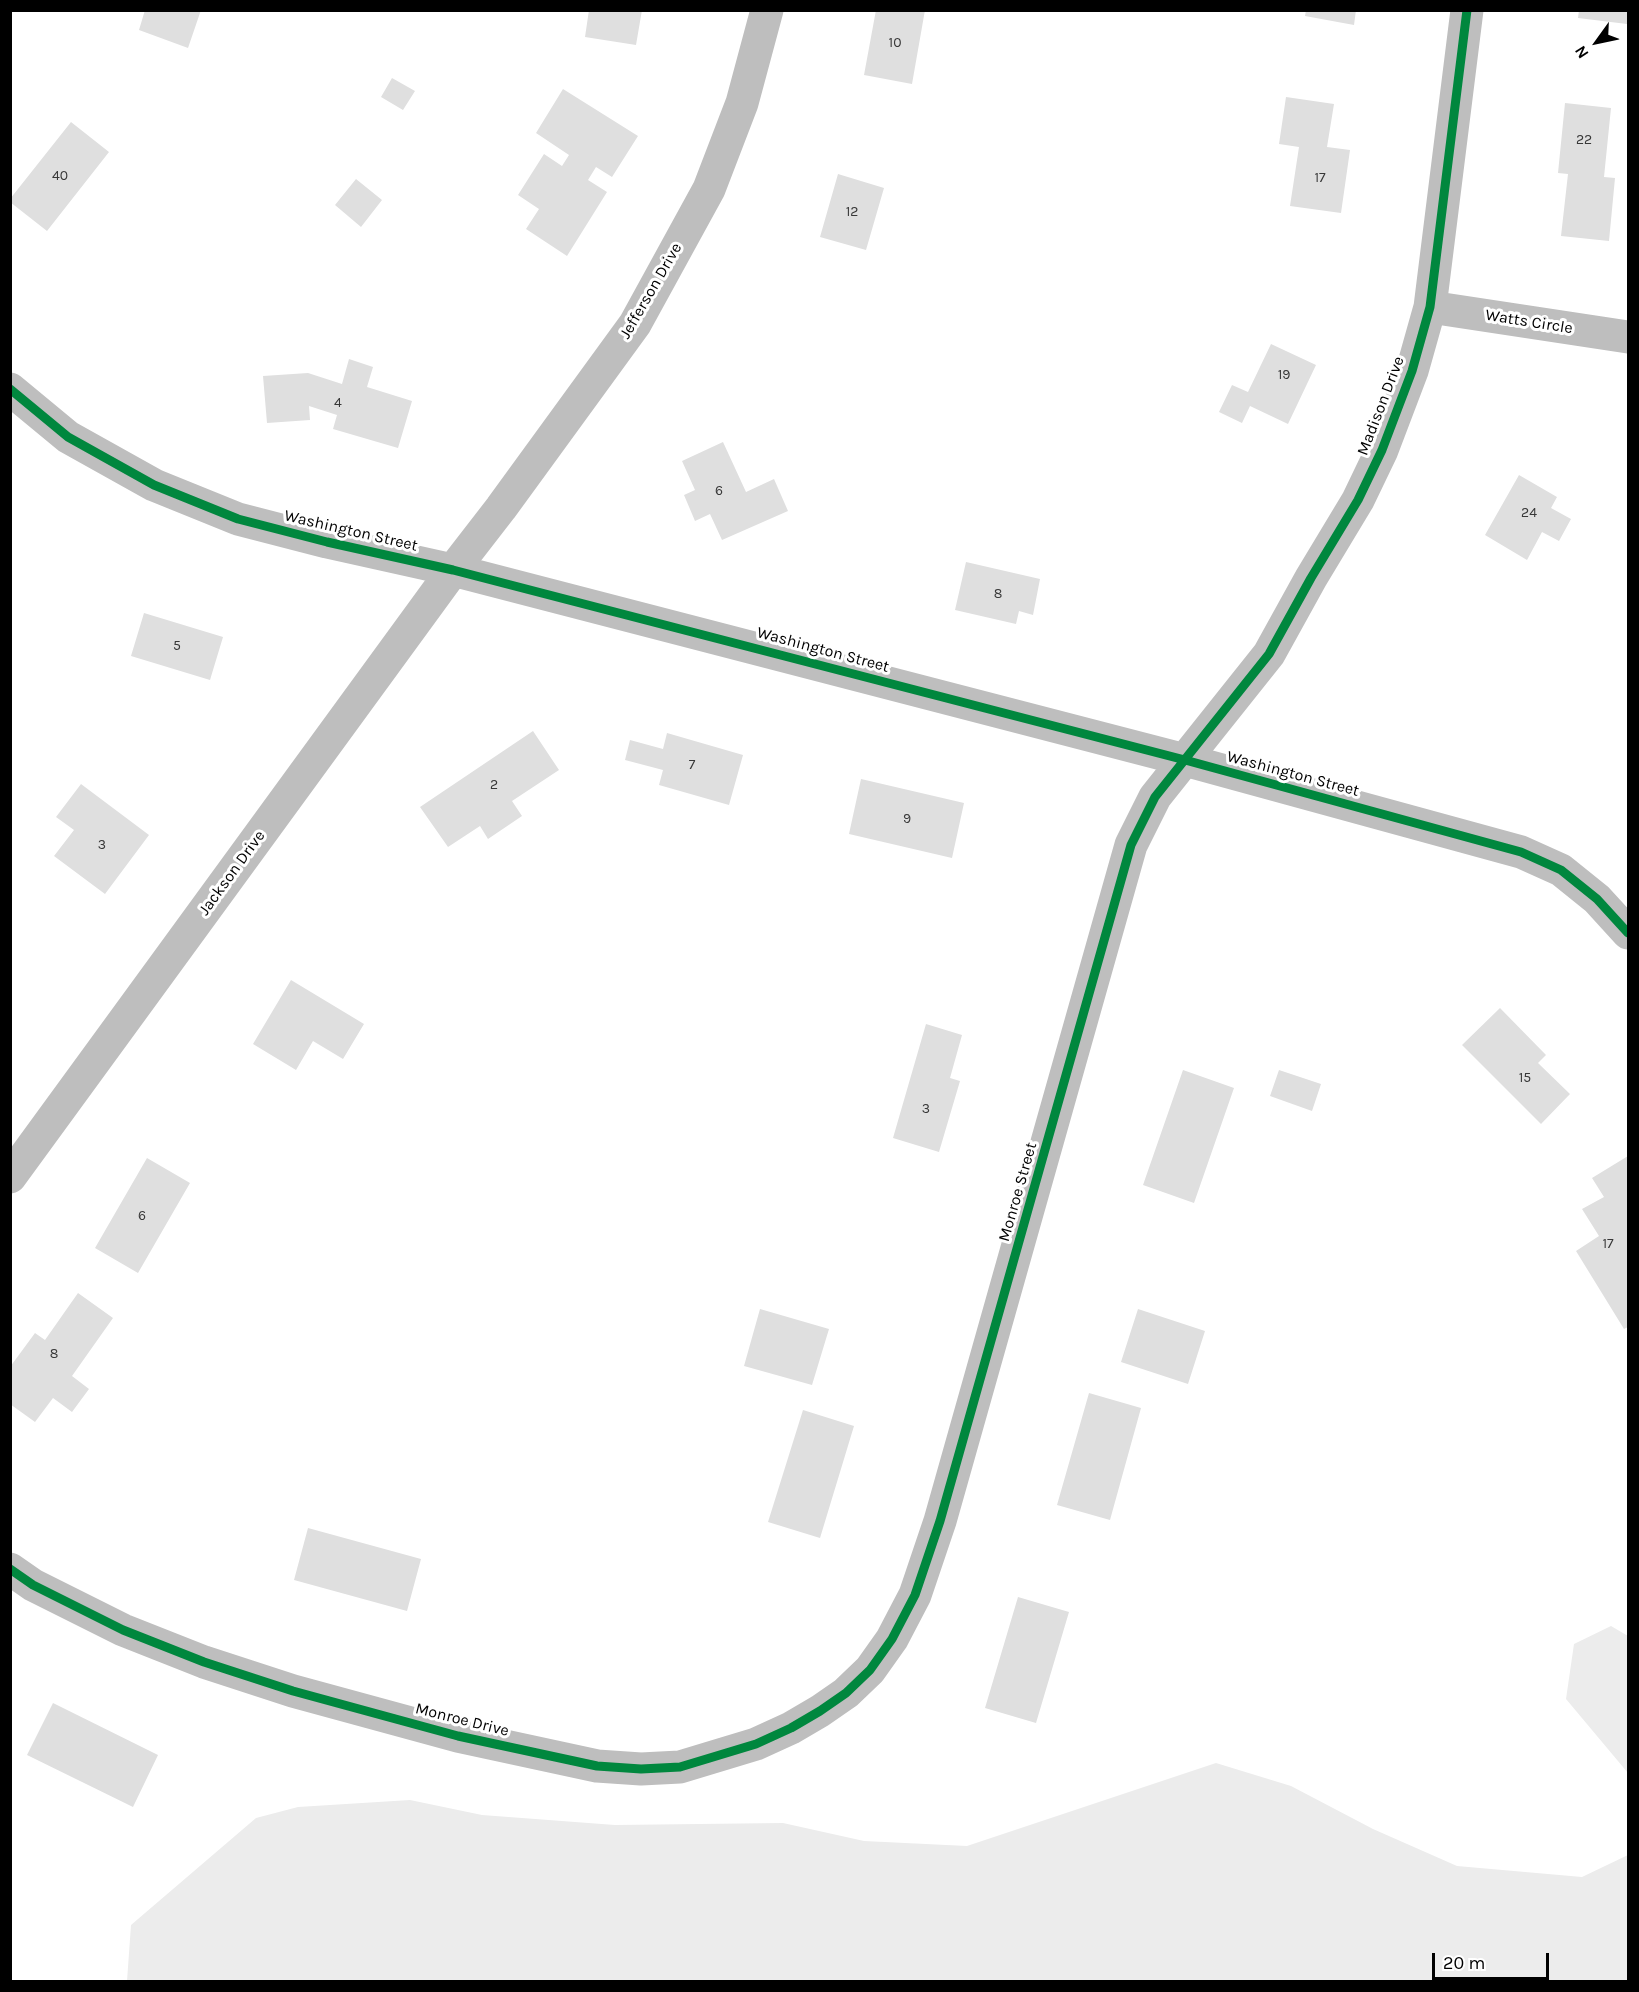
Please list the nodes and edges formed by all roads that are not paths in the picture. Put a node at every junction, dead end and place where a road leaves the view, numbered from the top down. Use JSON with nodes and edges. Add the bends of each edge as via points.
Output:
{"nodes":[{"id":1,"x":767,"y":10,"type":"edge"},
{"id":2,"x":1467,"y":10,"type":"edge"},
{"id":3,"x":1430,"y":307,"type":"junction"},
{"id":4,"x":1629,"y":337,"type":"edge"},
{"id":5,"x":10,"y":389,"type":"edge"},
{"id":6,"x":453,"y":570,"type":"junction"},
{"id":7,"x":1185,"y":760,"type":"junction"},
{"id":8,"x":1629,"y":933,"type":"edge"},
{"id":9,"x":10,"y":1177,"type":"edge"},
{"id":10,"x":10,"y":1569,"type":"edge"},
{"id":11,"x":892,"y":1639,"type":"joint"}],
"edges":[{"from":1,"to":6,"type":"street","name":"Jefferson Drive","via":[[742,103],[709,189],[635,324]]},
{"from":2,"to":3,"type":"street","name":"Madison Drive"},
{"from":3,"to":4,"type":"street","name":"Watts Circle"},
{"from":3,"to":7,"type":"street","name":"Madison Drive","via":[[1412,371],[1358,500],[1269,654]]},
{"from":5,"to":6,"type":"street","name":"Washington Street","via":[[68,437],[154,485],[238,519]]},
{"from":6,"to":7,"type":"street","name":"Washington Street"},
{"from":6,"to":9,"type":"street","name":"Jackson Drive"},
{"from":7,"to":8,"type":"street","name":"Washington Street","via":[[1521,852],[1560,870],[1597,899]]},
{"from":7,"to":11,"type":"street","name":"Monroe Street","via":[[1155,797],[1131,845],[954,1477],[915,1595]]},
{"from":10,"to":11,"type":"street","name":"Monroe Drive","via":[[33,1585],[123,1630],[204,1662],[458,1736],[597,1766],[680,1767],[756,1744],[791,1728],[846,1694],[870,1670]]}]}
